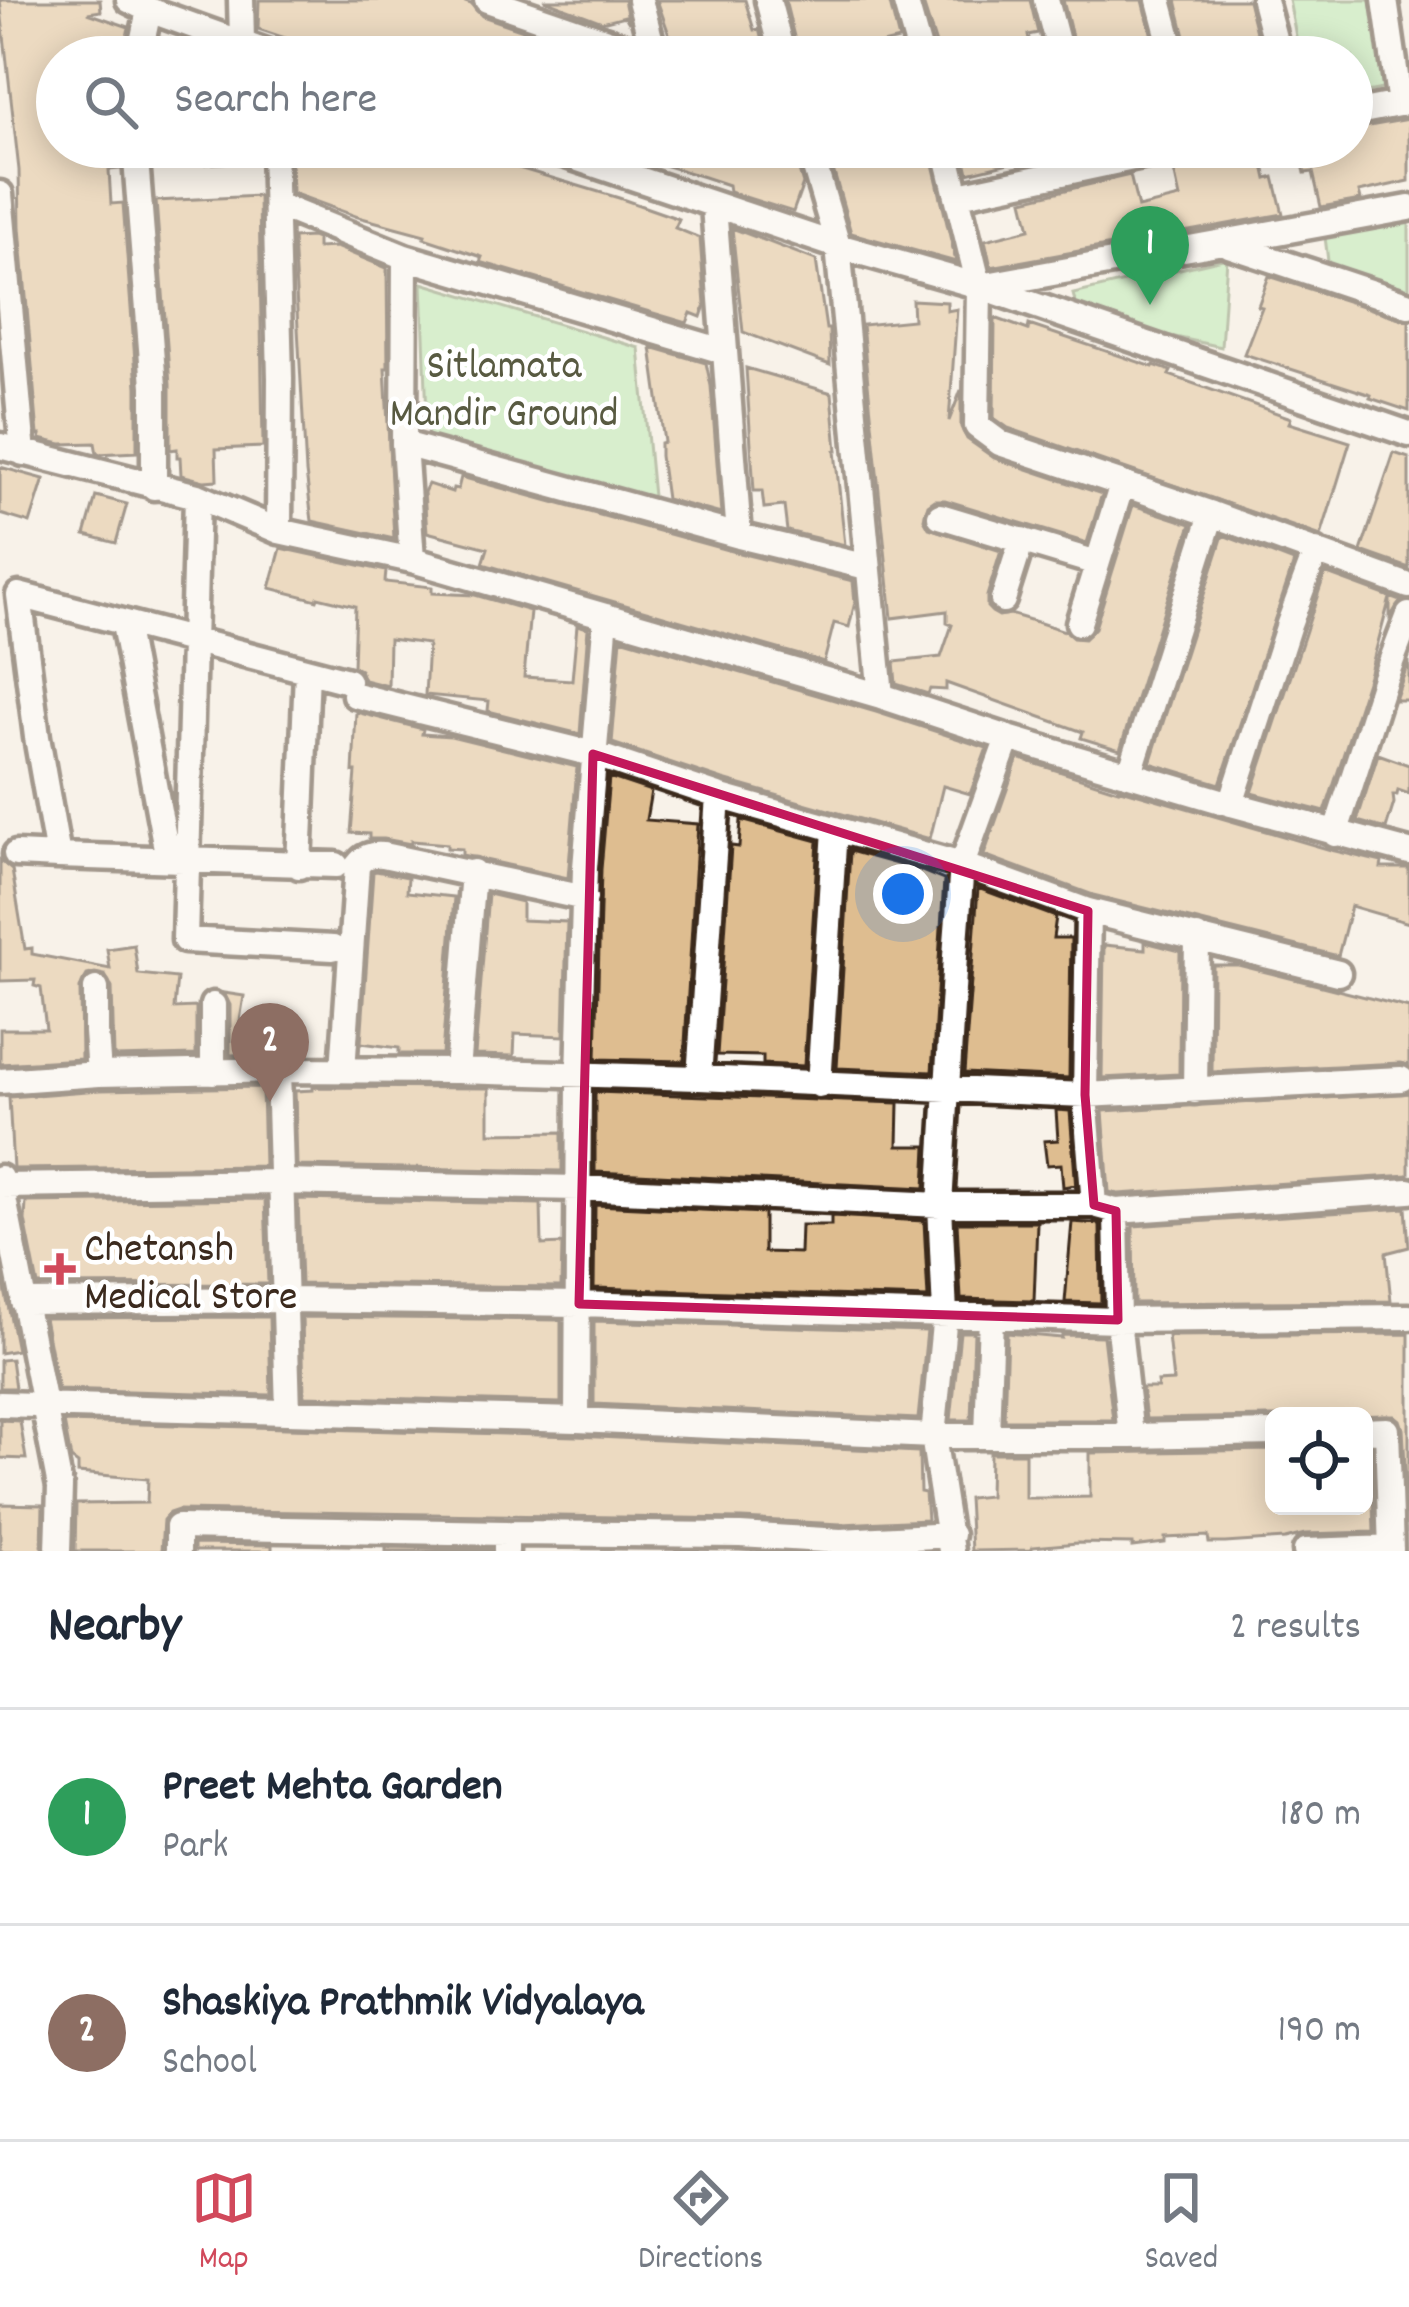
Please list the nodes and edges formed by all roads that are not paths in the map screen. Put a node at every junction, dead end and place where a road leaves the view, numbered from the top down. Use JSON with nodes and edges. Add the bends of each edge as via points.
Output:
{"nodes":[{"id":1,"x":241,"y":0,"type":"edge"},
{"id":2,"x":487,"y":0,"type":"edge"},
{"id":3,"x":640,"y":0,"type":"edge"},
{"id":4,"x":768,"y":0,"type":"edge"},
{"id":5,"x":905,"y":0,"type":"edge"},
{"id":6,"x":1046,"y":0,"type":"edge"},
{"id":7,"x":1159,"y":0,"type":"edge"},
{"id":8,"x":1264,"y":0,"type":"edge"},
{"id":9,"x":1385,"y":0,"type":"edge"},
{"id":10,"x":139,"y":5,"type":"edge"},
{"id":11,"x":525,"y":7,"type":"edge"},
{"id":12,"x":139,"y":36,"type":"edge"},
{"id":13,"x":228,"y":36,"type":"edge"},
{"id":14,"x":242,"y":36,"type":"edge"},
{"id":15,"x":600,"y":36,"type":"edge"},
{"id":16,"x":649,"y":36,"type":"edge"},
{"id":17,"x":777,"y":36,"type":"edge"},
{"id":18,"x":915,"y":36,"type":"edge"},
{"id":19,"x":1055,"y":36,"type":"edge"},
{"id":20,"x":1168,"y":36,"type":"edge"},
{"id":21,"x":1273,"y":36,"type":"edge"},
{"id":22,"x":1404,"y":103,"type":"edge"},
{"id":23,"x":1373,"y":109,"type":"edge"},
{"id":24,"x":137,"y":168,"type":"edge"},
{"id":25,"x":275,"y":168,"type":"edge"},
{"id":26,"x":604,"y":168,"type":"edge"},
{"id":27,"x":815,"y":168,"type":"edge"},
{"id":28,"x":951,"y":168,"type":"edge"},
{"id":29,"x":1050,"y":168,"type":"edge"},
{"id":30,"x":0,"y":194,"type":"edge"},
{"id":31,"x":958,"y":195,"type":"junction"},
{"id":32,"x":277,"y":206,"type":"junction"},
{"id":33,"x":714,"y":206,"type":"junction"},
{"id":34,"x":1409,"y":208,"type":"edge"},
{"id":35,"x":1223,"y":243,"type":"junction"},
{"id":36,"x":838,"y":246,"type":"junction"},
{"id":37,"x":405,"y":257,"type":"junction"},
{"id":38,"x":979,"y":286,"type":"junction"},
{"id":39,"x":1409,"y":305,"type":"edge"},
{"id":40,"x":723,"y":351,"type":"junction"},
{"id":41,"x":1409,"y":434,"type":"edge"},
{"id":42,"x":404,"y":444,"type":"junction"},
{"id":43,"x":12,"y":449,"type":"edge"},
{"id":44,"x":1122,"y":484,"type":"junction"},
{"id":45,"x":154,"y":487,"type":"junction"},
{"id":46,"x":196,"y":496,"type":"junction"},
{"id":47,"x":1212,"y":514,"type":"junction"},
{"id":48,"x":940,"y":516,"type":"dead end"},
{"id":49,"x":279,"y":531,"type":"junction"},
{"id":50,"x":739,"y":536,"type":"junction"},
{"id":51,"x":1022,"y":540,"type":"junction"},
{"id":52,"x":1316,"y":551,"type":"junction"},
{"id":53,"x":412,"y":560,"type":"junction"},
{"id":54,"x":1097,"y":563,"type":"junction"},
{"id":55,"x":867,"y":567,"type":"junction"},
{"id":56,"x":1409,"y":586,"type":"edge"},
{"id":57,"x":10,"y":592,"type":"edge"},
{"id":58,"x":1003,"y":600,"type":"dead end"},
{"id":59,"x":1409,"y":615,"type":"edge"},
{"id":60,"x":606,"y":616,"type":"junction"},
{"id":61,"x":1078,"y":623,"type":"dead end"},
{"id":62,"x":124,"y":624,"type":"junction"},
{"id":63,"x":194,"y":641,"type":"junction"},
{"id":64,"x":308,"y":670,"type":"junction"},
{"id":65,"x":881,"y":696,"type":"junction"},
{"id":66,"x":1008,"y":738,"type":"junction"},
{"id":67,"x":593,"y":754,"type":"junction"},
{"id":68,"x":1130,"y":773,"type":"junction"},
{"id":69,"x":718,"y":796,"type":"junction"},
{"id":70,"x":1231,"y":804,"type":"junction"},
{"id":71,"x":835,"y":829,"type":"junction"},
{"id":72,"x":1335,"y":834,"type":"junction"},
{"id":73,"x":1409,"y":852,"type":"edge"},
{"id":74,"x":16,"y":854,"type":"dead end"},
{"id":75,"x":58,"y":856,"type":"junction"},
{"id":76,"x":178,"y":860,"type":"junction"},
{"id":77,"x":336,"y":865,"type":"dead end"},
{"id":78,"x":299,"y":866,"type":"junction"},
{"id":79,"x":962,"y":866,"type":"junction"},
{"id":80,"x":473,"y":872,"type":"junction"},
{"id":81,"x":585,"y":898,"type":"junction"},
{"id":82,"x":1088,"y":911,"type":"junction"},
{"id":83,"x":1197,"y":937,"type":"junction"},
{"id":84,"x":332,"y":948,"type":"dead end"},
{"id":85,"x":1338,"y":973,"type":"dead end"},
{"id":86,"x":96,"y":989,"type":"dead end"},
{"id":87,"x":213,"y":1005,"type":"dead end"},
{"id":88,"x":278,"y":1070,"type":"junction"},
{"id":89,"x":343,"y":1070,"type":"junction"},
{"id":90,"x":457,"y":1071,"type":"junction"},
{"id":91,"x":213,"y":1072,"type":"junction"},
{"id":92,"x":99,"y":1074,"type":"junction"},
{"id":93,"x":579,"y":1076,"type":"junction"},
{"id":94,"x":699,"y":1078,"type":"junction"},
{"id":95,"x":1401,"y":1079,"type":"dead end"},
{"id":96,"x":0,"y":1081,"type":"edge"},
{"id":97,"x":819,"y":1085,"type":"junction"},
{"id":98,"x":948,"y":1090,"type":"junction"},
{"id":99,"x":1196,"y":1091,"type":"junction"},
{"id":100,"x":1085,"y":1094,"type":"junction"},
{"id":101,"x":1,"y":1182,"type":"edge"},
{"id":102,"x":281,"y":1182,"type":"junction"},
{"id":103,"x":578,"y":1188,"type":"junction"},
{"id":104,"x":1409,"y":1191,"type":"edge"},
{"id":105,"x":940,"y":1205,"type":"junction"},
{"id":106,"x":1105,"y":1208,"type":"junction"},
{"id":107,"x":286,"y":1300,"type":"junction"},
{"id":108,"x":23,"y":1302,"type":"junction"},
{"id":109,"x":579,"y":1304,"type":"junction"},
{"id":110,"x":945,"y":1314,"type":"junction"},
{"id":111,"x":991,"y":1316,"type":"junction"},
{"id":112,"x":1409,"y":1317,"type":"edge"},
{"id":113,"x":1118,"y":1320,"type":"junction"},
{"id":114,"x":0,"y":1404,"type":"edge"},
{"id":115,"x":43,"y":1406,"type":"junction"},
{"id":116,"x":288,"y":1411,"type":"junction"},
{"id":117,"x":577,"y":1420,"type":"junction"},
{"id":118,"x":1373,"y":1431,"type":"edge"},
{"id":119,"x":1265,"y":1433,"type":"edge"},
{"id":120,"x":934,"y":1436,"type":"junction"},
{"id":121,"x":987,"y":1436,"type":"junction"},
{"id":122,"x":1130,"y":1436,"type":"junction"},
{"id":123,"x":287,"y":1541,"type":"edge"},
{"id":124,"x":506,"y":1542,"type":"edge"},
{"id":125,"x":611,"y":1542,"type":"edge"},
{"id":126,"x":740,"y":1543,"type":"edge"},
{"id":127,"x":951,"y":1543,"type":"edge"},
{"id":128,"x":840,"y":1546,"type":"edge"},
{"id":129,"x":1391,"y":1549,"type":"edge"},
{"id":130,"x":58,"y":1551,"type":"edge"},
{"id":131,"x":178,"y":1551,"type":"edge"},
{"id":132,"x":1306,"y":1551,"type":"edge"}],
"edges":[{"from":1,"to":14,"type":"street"},
{"from":2,"to":11,"type":"street"},
{"from":3,"to":16,"type":"street"},
{"from":4,"to":17,"type":"street"},
{"from":5,"to":18,"type":"street"},
{"from":6,"to":19,"type":"street"},
{"from":7,"to":20,"type":"street"},
{"from":8,"to":21,"type":"street"},
{"from":9,"to":22,"type":"street"},
{"from":10,"to":12,"type":"street"},
{"from":10,"to":13,"type":"street"},
{"from":11,"to":15,"type":"street"},
{"from":22,"to":23,"type":"street"},
{"from":24,"to":45,"type":"street"},
{"from":25,"to":32,"type":"street"},
{"from":26,"to":33,"type":"street"},
{"from":27,"to":36,"type":"street"},
{"from":28,"to":31,"type":"street"},
{"from":29,"to":31,"type":"street"},
{"from":30,"to":43,"type":"street"},
{"from":31,"to":38,"type":"street"},
{"from":32,"to":37,"type":"street"},
{"from":32,"to":49,"type":"street"},
{"from":33,"to":36,"type":"street"},
{"from":33,"to":40,"type":"street"},
{"from":34,"to":35,"type":"street"},
{"from":35,"to":38,"type":"street"},
{"from":35,"to":39,"type":"street"},
{"from":36,"to":38,"type":"street"},
{"from":36,"to":55,"type":"street"},
{"from":37,"to":40,"type":"street"},
{"from":37,"to":42,"type":"street"},
{"from":38,"to":41,"type":"street"},
{"from":38,"to":44,"type":"street","via":[[977,426],[1000,443]]},
{"from":40,"to":50,"type":"street"},
{"from":42,"to":50,"type":"street"},
{"from":42,"to":53,"type":"street"},
{"from":43,"to":45,"type":"street"},
{"from":44,"to":47,"type":"street"},
{"from":44,"to":54,"type":"street"},
{"from":45,"to":46,"type":"street"},
{"from":46,"to":49,"type":"street"},
{"from":46,"to":63,"type":"street"},
{"from":47,"to":52,"type":"street"},
{"from":47,"to":68,"type":"street"},
{"from":48,"to":51,"type":"street"},
{"from":49,"to":53,"type":"street"},
{"from":50,"to":55,"type":"street"},
{"from":51,"to":54,"type":"street"},
{"from":51,"to":58,"type":"street"},
{"from":52,"to":56,"type":"street"},
{"from":52,"to":70,"type":"street"},
{"from":53,"to":60,"type":"street"},
{"from":54,"to":61,"type":"street"},
{"from":55,"to":65,"type":"street"},
{"from":57,"to":62,"type":"street"},
{"from":57,"to":75,"type":"street"},
{"from":59,"to":72,"type":"street"},
{"from":60,"to":65,"type":"street"},
{"from":60,"to":67,"type":"street"},
{"from":62,"to":63,"type":"street"},
{"from":62,"to":76,"type":"street"},
{"from":63,"to":64,"type":"street"},
{"from":63,"to":76,"type":"street"},
{"from":64,"to":67,"type":"street"},
{"from":64,"to":78,"type":"street"},
{"from":65,"to":66,"type":"street"},
{"from":66,"to":68,"type":"street"},
{"from":66,"to":79,"type":"street"},
{"from":67,"to":69,"type":"street"},
{"from":67,"to":81,"type":"street"},
{"from":68,"to":70,"type":"street"},
{"from":69,"to":71,"type":"street"},
{"from":69,"to":94,"type":"street"},
{"from":70,"to":72,"type":"street"},
{"from":71,"to":79,"type":"street"},
{"from":71,"to":97,"type":"street"},
{"from":72,"to":73,"type":"street"},
{"from":74,"to":75,"type":"street"},
{"from":75,"to":76,"type":"street"},
{"from":76,"to":78,"type":"street"},
{"from":76,"to":84,"type":"street","via":[[185,940]]},
{"from":77,"to":78,"type":"street"},
{"from":79,"to":82,"type":"street"},
{"from":79,"to":98,"type":"street"},
{"from":80,"to":81,"type":"street"},
{"from":80,"to":89,"type":"street","via":[[383,855],[357,866]]},
{"from":80,"to":90,"type":"street"},
{"from":81,"to":93,"type":"street"},
{"from":82,"to":83,"type":"street"},
{"from":82,"to":100,"type":"street"},
{"from":83,"to":85,"type":"street"},
{"from":83,"to":99,"type":"street"},
{"from":86,"to":92,"type":"street"},
{"from":87,"to":91,"type":"street"},
{"from":88,"to":89,"type":"street"},
{"from":88,"to":91,"type":"street"},
{"from":88,"to":102,"type":"street"},
{"from":89,"to":90,"type":"street"},
{"from":90,"to":93,"type":"street"},
{"from":91,"to":92,"type":"street"},
{"from":92,"to":96,"type":"street"},
{"from":93,"to":94,"type":"street"},
{"from":93,"to":103,"type":"street"},
{"from":94,"to":97,"type":"street"},
{"from":95,"to":99,"type":"street"},
{"from":97,"to":98,"type":"street"},
{"from":98,"to":100,"type":"street"},
{"from":98,"to":105,"type":"street"},
{"from":99,"to":100,"type":"street"},
{"from":100,"to":106,"type":"street"},
{"from":101,"to":102,"type":"street"},
{"from":101,"to":108,"type":"street"},
{"from":102,"to":103,"type":"street"},
{"from":102,"to":107,"type":"street"},
{"from":103,"to":105,"type":"street"},
{"from":103,"to":109,"type":"street"},
{"from":104,"to":106,"type":"street"},
{"from":105,"to":106,"type":"street"},
{"from":105,"to":110,"type":"street"},
{"from":106,"to":113,"type":"street"},
{"from":107,"to":108,"type":"street"},
{"from":107,"to":109,"type":"street"},
{"from":107,"to":116,"type":"street"},
{"from":108,"to":115,"type":"street"},
{"from":109,"to":110,"type":"street"},
{"from":109,"to":117,"type":"street"},
{"from":110,"to":111,"type":"street"},
{"from":110,"to":120,"type":"street"},
{"from":111,"to":113,"type":"street"},
{"from":111,"to":121,"type":"street"},
{"from":112,"to":113,"type":"street"},
{"from":113,"to":122,"type":"street"},
{"from":114,"to":115,"type":"street"},
{"from":115,"to":116,"type":"street"},
{"from":115,"to":130,"type":"street","via":[[60,1487]]},
{"from":116,"to":117,"type":"street"},
{"from":117,"to":120,"type":"street"},
{"from":118,"to":129,"type":"street","via":[[1387,1430]]},
{"from":119,"to":122,"type":"street"},
{"from":120,"to":121,"type":"street"},
{"from":120,"to":127,"type":"street"},
{"from":121,"to":122,"type":"street"},
{"from":123,"to":124,"type":"street"},
{"from":123,"to":131,"type":"street","via":[[178,1527]]},
{"from":124,"to":125,"type":"street"},
{"from":125,"to":126,"type":"street"},
{"from":126,"to":128,"type":"street"},
{"from":127,"to":128,"type":"street"},
{"from":129,"to":132,"type":"street"}]}
